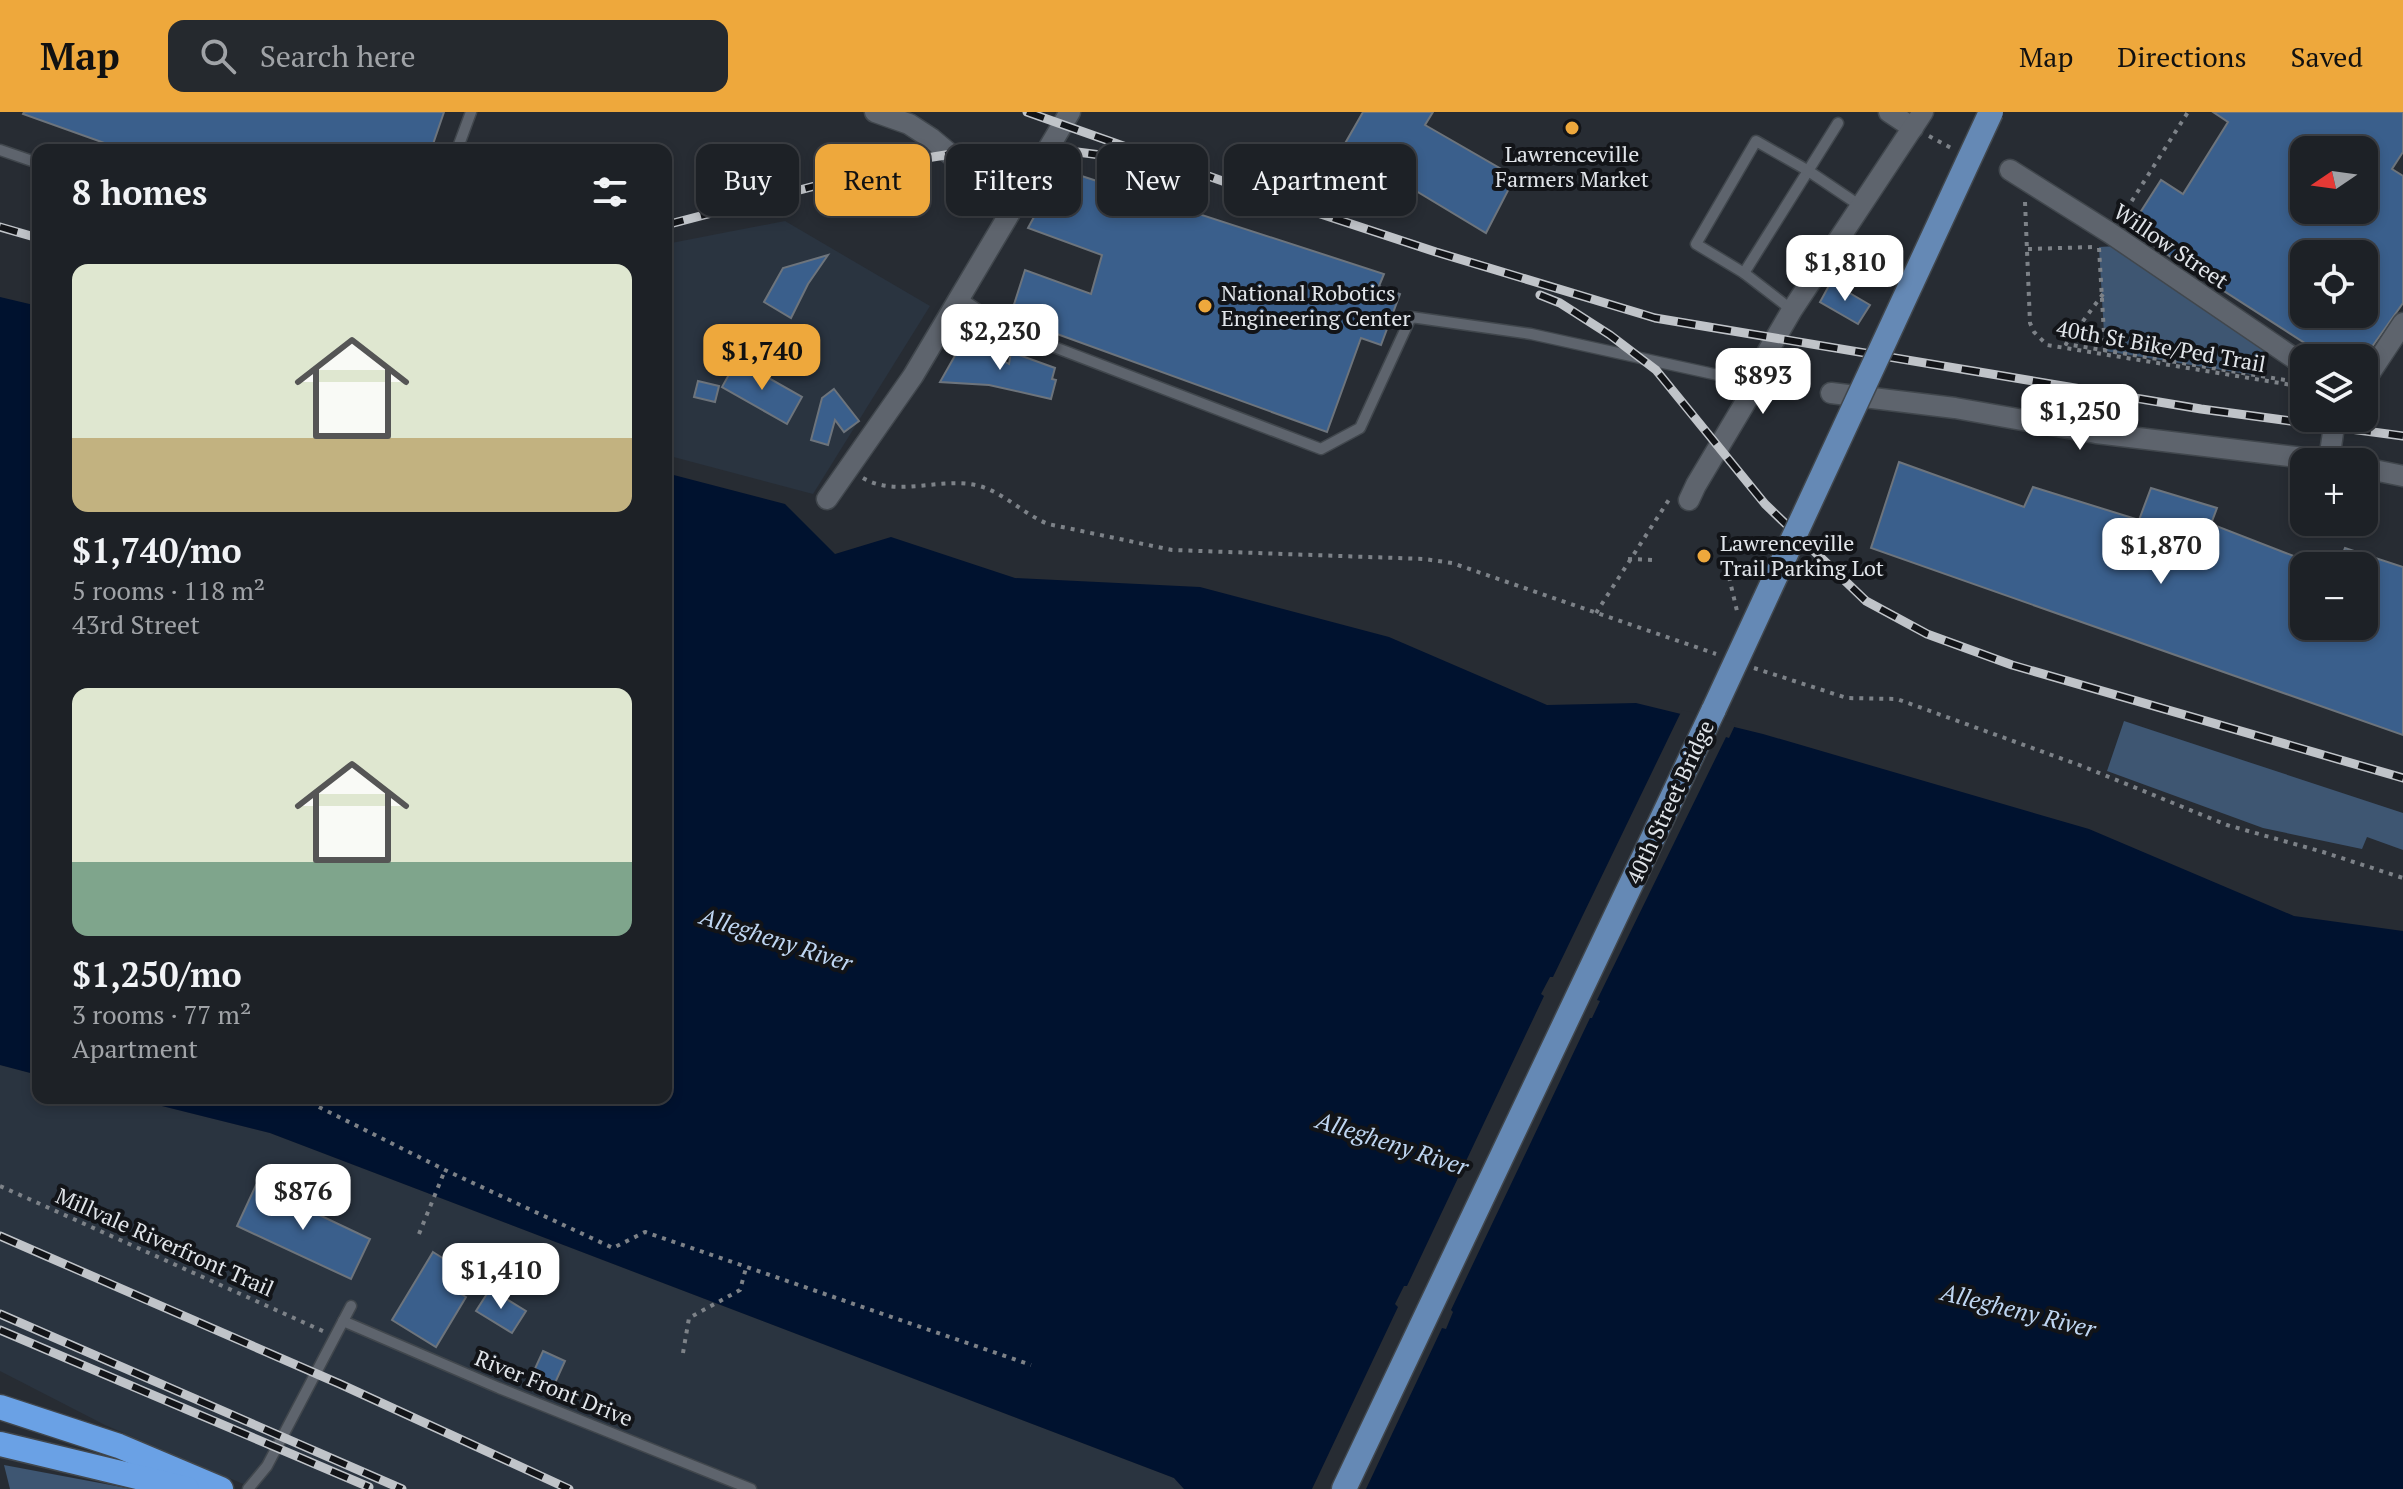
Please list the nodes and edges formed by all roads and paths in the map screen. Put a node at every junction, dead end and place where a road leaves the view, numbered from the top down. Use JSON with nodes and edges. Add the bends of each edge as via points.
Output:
{"nodes":[{"id":1,"x":471,"y":112,"type":"edge"},
{"id":2,"x":875,"y":112,"type":"edge"},
{"id":3,"x":1070,"y":112,"type":"edge"},
{"id":4,"x":1889,"y":112,"type":"edge"},
{"id":5,"x":1991,"y":112,"type":"edge"},
{"id":6,"x":2188,"y":112,"type":"edge"},
{"id":7,"x":1918,"y":120,"type":"edge"},
{"id":8,"x":1838,"y":123,"type":"dead end"},
{"id":9,"x":459,"y":144,"type":"edge"},
{"id":10,"x":1050,"y":144,"type":"edge"},
{"id":11,"x":0,"y":150,"type":"edge"},
{"id":12,"x":946,"y":151,"type":"edge"},
{"id":13,"x":32,"y":161,"type":"edge"},
{"id":14,"x":1807,"y":170,"type":"junction"},
{"id":15,"x":2010,"y":170,"type":"dead end"},
{"id":16,"x":2023,"y":197,"type":"dead end"},
{"id":17,"x":1859,"y":205,"type":"junction"},
{"id":18,"x":1007,"y":216,"type":"edge"},
{"id":19,"x":2116,"y":225,"type":"dead end"},
{"id":20,"x":2028,"y":249,"type":"junction"},
{"id":21,"x":1744,"y":273,"type":"junction"},
{"id":22,"x":2103,"y":294,"type":"junction"},
{"id":23,"x":959,"y":297,"type":"junction"},
{"id":24,"x":1792,"y":310,"type":"junction"},
{"id":25,"x":2403,"y":323,"type":"edge"},
{"id":26,"x":2268,"y":349,"type":"dead end"},
{"id":27,"x":2105,"y":351,"type":"junction"},
{"id":28,"x":2290,"y":355,"type":"edge"},
{"id":29,"x":2378,"y":361,"type":"edge"},
{"id":30,"x":2253,"y":375,"type":"junction"},
{"id":31,"x":1750,"y":382,"type":"junction"},
{"id":32,"x":2290,"y":382,"type":"edge"},
{"id":33,"x":2290,"y":383,"type":"edge"},
{"id":34,"x":1831,"y":393,"type":"dead end"},
{"id":35,"x":2290,"y":456,"type":"edge"},
{"id":36,"x":2378,"y":471,"type":"edge"},
{"id":37,"x":2403,"y":476,"type":"edge"},
{"id":38,"x":873,"y":484,"type":"dead end"},
{"id":39,"x":1681,"y":497,"type":"joint"},
{"id":40,"x":827,"y":499,"type":"dead end"},
{"id":41,"x":1628,"y":559,"type":"junction"},
{"id":42,"x":1655,"y":560,"type":"dead end"},
{"id":43,"x":1596,"y":613,"type":"junction"},
{"id":44,"x":1715,"y":654,"type":"dead end"},
{"id":45,"x":1745,"y":664,"type":"dead end"},
{"id":46,"x":2403,"y":878,"type":"edge"},
{"id":47,"x":313,"y":1104,"type":"edge"},
{"id":48,"x":445,"y":1170,"type":"junction"},
{"id":49,"x":0,"y":1186,"type":"edge"},
{"id":50,"x":419,"y":1234,"type":"dead end"},
{"id":51,"x":746,"y":1268,"type":"junction"},
{"id":52,"x":351,"y":1306,"type":"dead end"},
{"id":53,"x":343,"y":1321,"type":"junction"},
{"id":54,"x":317,"y":1328,"type":"dead end"},
{"id":55,"x":683,"y":1353,"type":"dead end"},
{"id":56,"x":1031,"y":1365,"type":"dead end"},
{"id":57,"x":6,"y":1408,"type":"edge"},
{"id":58,"x":2,"y":1444,"type":"edge"},
{"id":59,"x":203,"y":1486,"type":"edge"},
{"id":60,"x":248,"y":1489,"type":"edge"},
{"id":61,"x":751,"y":1489,"type":"edge"},
{"id":62,"x":1344,"y":1489,"type":"edge"}],
"edges":[{"from":1,"to":9,"type":"lane"},
{"from":2,"to":12,"type":"street","via":[[909,124]]},
{"from":3,"to":10,"type":"street"},
{"from":4,"to":7,"type":"street"},
{"from":5,"to":62,"type":"main road","name":"40th Street Bridge","bridge":true},
{"from":6,"to":19,"type":"path"},
{"from":7,"to":17,"type":"street"},
{"from":8,"to":14,"type":"lane"},
{"from":11,"to":13,"type":"lane"},
{"from":14,"to":17,"type":"lane"},
{"from":14,"to":21,"type":"lane"},
{"from":14,"to":21,"type":"lane","via":[[1756,141],[1696,244]]},
{"from":15,"to":28,"type":"street","name":"Willow Street"},
{"from":16,"to":20,"type":"path","name":"40th St Bike/Ped Trail"},
{"from":17,"to":24,"type":"street"},
{"from":18,"to":23,"type":"street"},
{"from":20,"to":22,"type":"path","via":[[2099,247]]},
{"from":20,"to":33,"type":"path","name":"40th St Bike/Ped Trail","via":[[2030,323],[2047,345]]},
{"from":21,"to":24,"type":"lane"},
{"from":22,"to":27,"type":"path"},
{"from":22,"to":27,"type":"path","via":[[2066,344]]},
{"from":23,"to":31,"type":"lane","via":[[1007,329],[1321,449],[1360,428],[1411,317],[1531,334]]},
{"from":23,"to":40,"type":"street","via":[[913,376]]},
{"from":24,"to":31,"type":"street"},
{"from":25,"to":29,"type":"street"},
{"from":26,"to":30,"type":"path"},
{"from":27,"to":30,"type":"path"},
{"from":30,"to":32,"type":"path"},
{"from":31,"to":39,"type":"street","via":[[1748,398],[1696,485]]},
{"from":34,"to":35,"type":"street"},
{"from":36,"to":37,"type":"street"},
{"from":38,"to":43,"type":"path","via":[[956,483],[987,489],[1048,524],[1172,550],[1452,563]]},
{"from":39,"to":41,"type":"path"},
{"from":41,"to":42,"type":"path"},
{"from":41,"to":43,"type":"path"},
{"from":43,"to":44,"type":"path"},
{"from":45,"to":46,"type":"path","via":[[1847,698],[1897,699],[2227,825]]},
{"from":47,"to":48,"type":"path"},
{"from":48,"to":50,"type":"path"},
{"from":48,"to":51,"type":"path","via":[[613,1248],[645,1232]]},
{"from":49,"to":54,"type":"path","name":"Millvale Riverfront Trail"},
{"from":51,"to":55,"type":"path","via":[[740,1290],[689,1318]]},
{"from":51,"to":56,"type":"path"},
{"from":52,"to":53,"type":"lane"},
{"from":53,"to":60,"type":"lane","via":[[267,1466]]},
{"from":53,"to":61,"type":"lane","name":"River Front Drive"},
{"from":57,"to":59,"type":"highway","via":[[119,1446]]},
{"from":58,"to":59,"type":"highway"}]}
